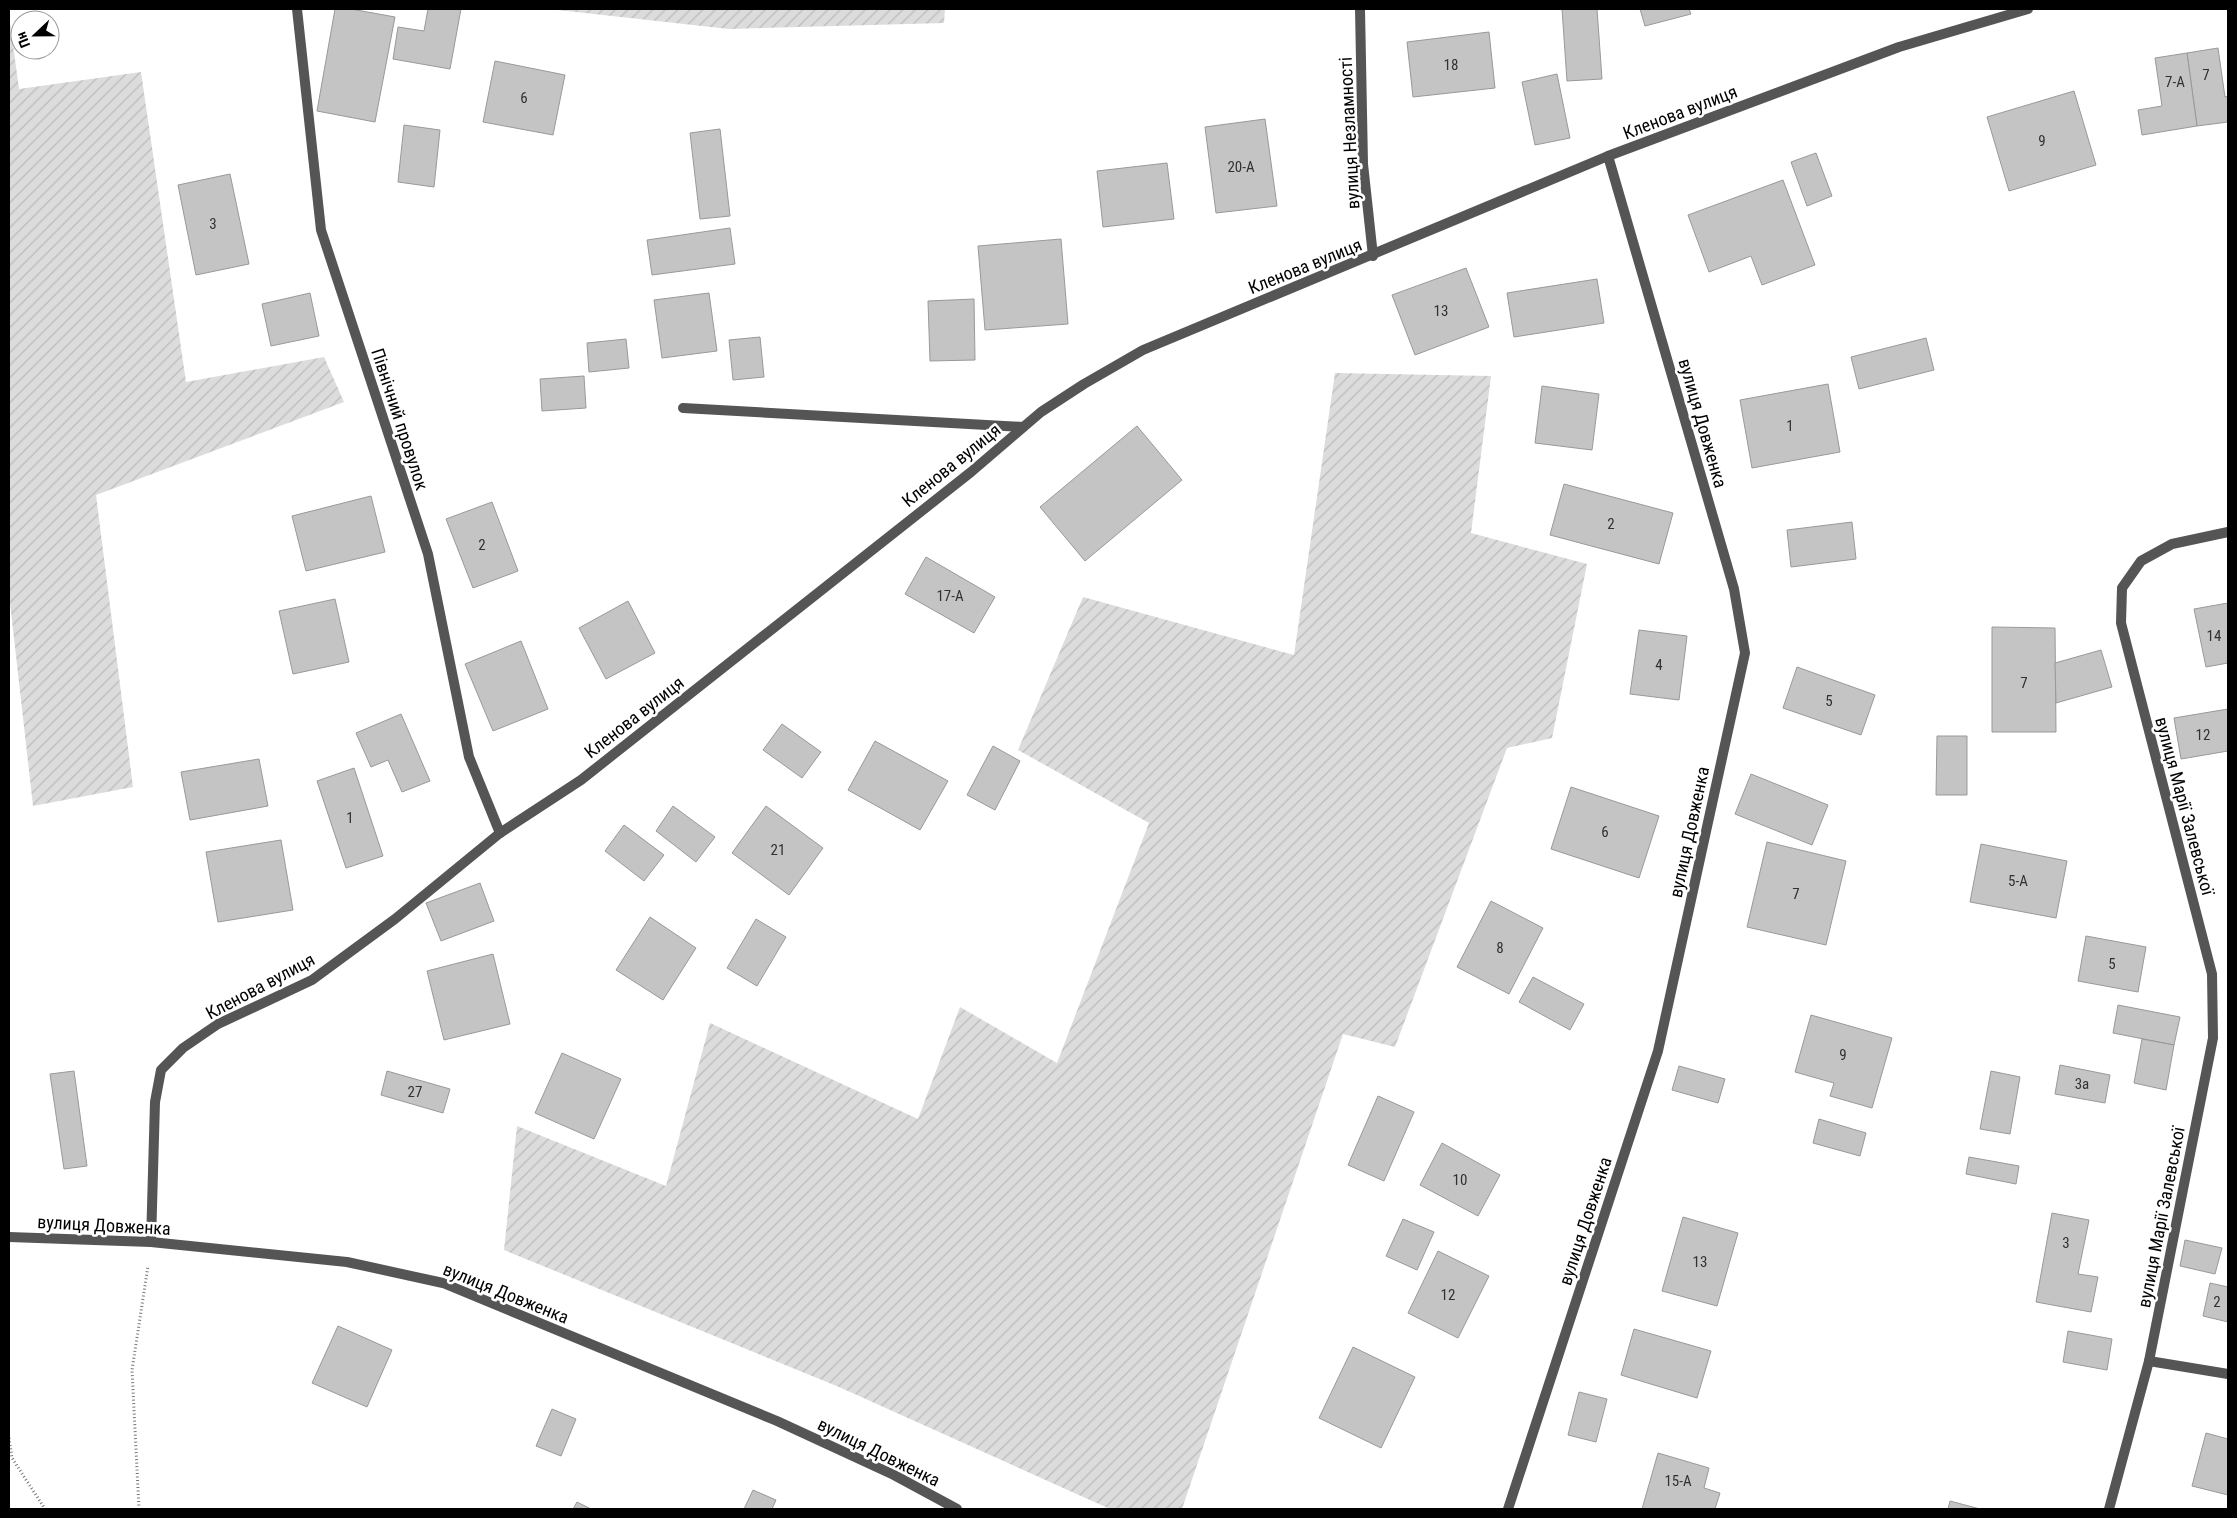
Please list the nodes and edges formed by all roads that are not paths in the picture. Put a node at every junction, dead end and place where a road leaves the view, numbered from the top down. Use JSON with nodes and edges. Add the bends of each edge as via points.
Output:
{"nodes":[{"id":1,"x":297,"y":9,"type":"edge"},
{"id":2,"x":1360,"y":9,"type":"edge"},
{"id":3,"x":2028,"y":9,"type":"edge"},
{"id":4,"x":1608,"y":156,"type":"junction"},
{"id":5,"x":1373,"y":256,"type":"junction"},
{"id":6,"x":683,"y":408,"type":"dead end"},
{"id":7,"x":1023,"y":427,"type":"junction"},
{"id":8,"x":2228,"y":532,"type":"edge"},
{"id":9,"x":500,"y":834,"type":"junction"},
{"id":10,"x":9,"y":1237,"type":"edge"},
{"id":11,"x":152,"y":1242,"type":"junction"},
{"id":12,"x":2149,"y":1361,"type":"junction"},
{"id":13,"x":2228,"y":1374,"type":"edge"},
{"id":14,"x":957,"y":1509,"type":"edge"},
{"id":15,"x":1508,"y":1509,"type":"edge"},
{"id":16,"x":2110,"y":1509,"type":"edge"}],
"edges":[{"from":1,"to":9,"type":"street","name":"Північний провулок","via":[[321,230],[428,554],[469,757]]},
{"from":2,"to":5,"type":"street","name":"вулиця Незламності","via":[[1363,164]]},
{"from":3,"to":4,"type":"street","name":"Кленова вулиця","via":[[1899,48]]},
{"from":4,"to":5,"type":"street","name":"Кленова вулиця"},
{"from":4,"to":15,"type":"street","name":"вулиця Довженка","via":[[1734,589],[1745,653],[1658,1052]]},
{"from":5,"to":7,"type":"street","name":"Кленова вулиця","via":[[1143,350],[1084,384]]},
{"from":6,"to":7,"type":"street"},
{"from":7,"to":9,"type":"street","name":"Кленова вулиця","via":[[581,780]]},
{"from":8,"to":12,"type":"street","name":"вулиця Марії Залевської","via":[[2172,544],[2141,561],[2122,588],[2121,623],[2212,974],[2213,1038]]},
{"from":9,"to":11,"type":"street","name":"Кленова вулиця","via":[[395,919],[312,980],[218,1024],[184,1048],[161,1070],[155,1102]]},
{"from":10,"to":11,"type":"street","name":"вулиця Довженка"},
{"from":11,"to":14,"type":"street","name":"вулиця Довженка","via":[[347,1262],[443,1283],[777,1421],[894,1475]]},
{"from":12,"to":13,"type":"street"},
{"from":12,"to":16,"type":"street","name":"вулиця Марії Залевської"}]}
